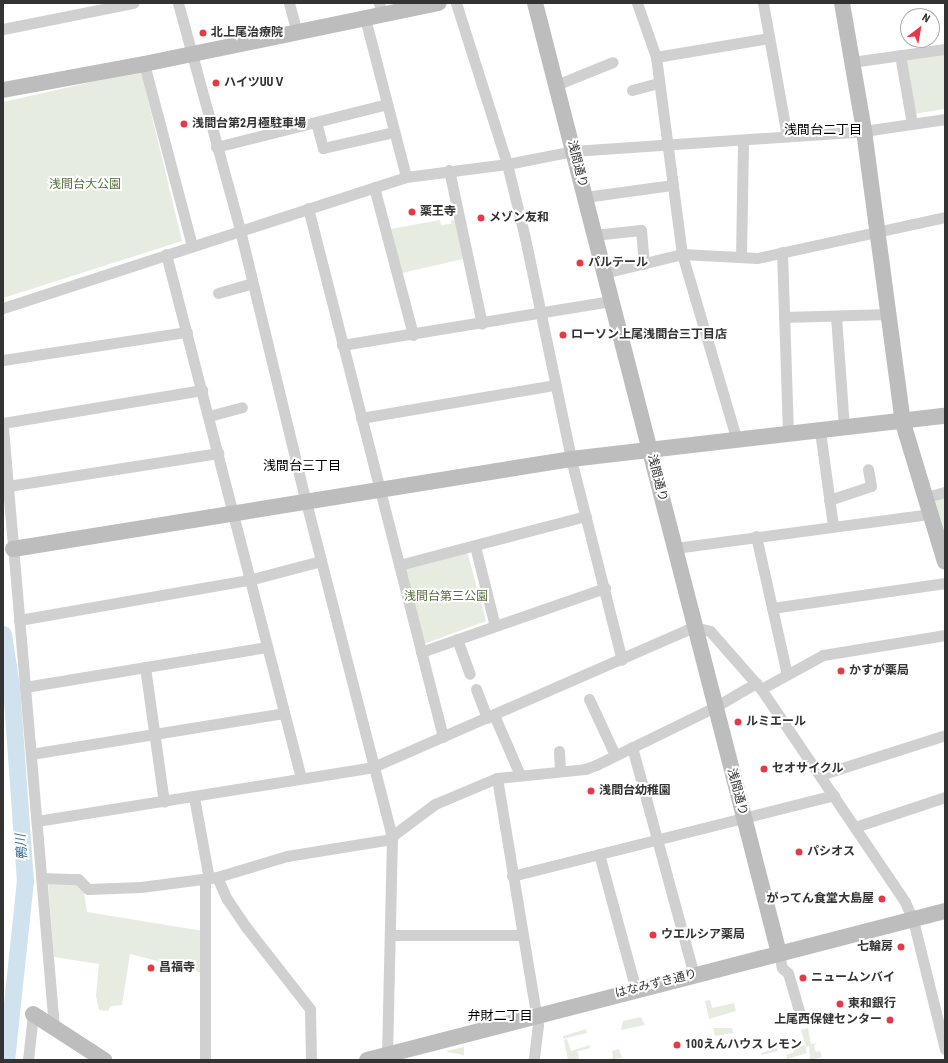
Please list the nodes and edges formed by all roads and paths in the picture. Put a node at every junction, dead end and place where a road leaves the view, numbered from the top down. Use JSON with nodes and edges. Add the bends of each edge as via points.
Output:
{"nodes":[{"id":1,"x":133,"y":3,"type":"edge"},
{"id":2,"x":178,"y":3,"type":"edge"},
{"id":3,"x":289,"y":3,"type":"edge"},
{"id":4,"x":439,"y":3,"type":"edge"},
{"id":5,"x":456,"y":3,"type":"edge"},
{"id":6,"x":535,"y":3,"type":"edge"},
{"id":7,"x":638,"y":3,"type":"edge"},
{"id":8,"x":763,"y":3,"type":"edge"},
{"id":9,"x":842,"y":3,"type":"edge"},
{"id":10,"x":380,"y":9,"type":"edge"},
{"id":11,"x":365,"y":18,"type":"junction"},
{"id":12,"x":3,"y":29,"type":"edge"},
{"id":13,"x":297,"y":32,"type":"junction"},
{"id":14,"x":768,"y":38,"type":"junction"},
{"id":15,"x":945,"y":49,"type":"edge"},
{"id":16,"x":191,"y":54,"type":"junction"},
{"id":17,"x":900,"y":55,"type":"junction"},
{"id":18,"x":656,"y":57,"type":"junction"},
{"id":19,"x":613,"y":62,"type":"dead end"},
{"id":20,"x":852,"y":62,"type":"junction"},
{"id":21,"x":144,"y":64,"type":"junction"},
{"id":22,"x":659,"y":83,"type":"junction"},
{"id":23,"x":556,"y":85,"type":"junction"},
{"id":24,"x":3,"y":90,"type":"edge"},
{"id":25,"x":632,"y":90,"type":"dead end"},
{"id":26,"x":387,"y":104,"type":"junction"},
{"id":27,"x":945,"y":119,"type":"edge"},
{"id":28,"x":316,"y":122,"type":"junction"},
{"id":29,"x":912,"y":124,"type":"junction"},
{"id":30,"x":864,"y":131,"type":"junction"},
{"id":31,"x":394,"y":132,"type":"junction"},
{"id":32,"x":787,"y":136,"type":"junction"},
{"id":33,"x":743,"y":140,"type":"junction"},
{"id":34,"x":667,"y":145,"type":"junction"},
{"id":35,"x":216,"y":147,"type":"junction"},
{"id":36,"x":573,"y":151,"type":"junction"},
{"id":37,"x":507,"y":164,"type":"junction"},
{"id":38,"x":450,"y":170,"type":"junction"},
{"id":39,"x":406,"y":176,"type":"junction"},
{"id":40,"x":673,"y":185,"type":"junction"},
{"id":41,"x":374,"y":187,"type":"junction"},
{"id":42,"x":585,"y":197,"type":"junction"},
{"id":43,"x":308,"y":208,"type":"junction"},
{"id":44,"x":945,"y":217,"type":"edge"},
{"id":45,"x":240,"y":230,"type":"junction"},
{"id":46,"x":878,"y":230,"type":"junction"},
{"id":47,"x":594,"y":235,"type":"junction"},
{"id":48,"x":192,"y":246,"type":"junction"},
{"id":49,"x":782,"y":252,"type":"junction"},
{"id":50,"x":166,"y":254,"type":"junction"},
{"id":51,"x":682,"y":254,"type":"junction"},
{"id":52,"x":741,"y":257,"type":"junction"},
{"id":53,"x":644,"y":264,"type":"junction"},
{"id":54,"x":604,"y":274,"type":"junction"},
{"id":55,"x":252,"y":283,"type":"junction"},
{"id":56,"x":218,"y":293,"type":"dead end"},
{"id":57,"x":612,"y":301,"type":"junction"},
{"id":58,"x":3,"y":308,"type":"edge"},
{"id":59,"x":540,"y":314,"type":"junction"},
{"id":60,"x":889,"y":314,"type":"junction"},
{"id":61,"x":836,"y":316,"type":"junction"},
{"id":62,"x":784,"y":317,"type":"junction"},
{"id":63,"x":482,"y":324,"type":"junction"},
{"id":64,"x":187,"y":332,"type":"junction"},
{"id":65,"x":413,"y":334,"type":"junction"},
{"id":66,"x":342,"y":346,"type":"junction"},
{"id":67,"x":3,"y":360,"type":"edge"},
{"id":68,"x":554,"y":385,"type":"junction"},
{"id":69,"x":202,"y":390,"type":"junction"},
{"id":70,"x":242,"y":407,"type":"dead end"},
{"id":71,"x":209,"y":416,"type":"junction"},
{"id":72,"x":945,"y":416,"type":"edge"},
{"id":73,"x":361,"y":418,"type":"junction"},
{"id":74,"x":3,"y":423,"type":"edge"},
{"id":75,"x":903,"y":423,"type":"junction"},
{"id":76,"x":3,"y":428,"type":"edge"},
{"id":77,"x":844,"y":428,"type":"junction"},
{"id":78,"x":820,"y":431,"type":"junction"},
{"id":79,"x":788,"y":434,"type":"junction"},
{"id":80,"x":737,"y":441,"type":"junction"},
{"id":81,"x":650,"y":450,"type":"junction"},
{"id":82,"x":218,"y":453,"type":"junction"},
{"id":83,"x":571,"y":459,"type":"junction"},
{"id":84,"x":868,"y":469,"type":"dead end"},
{"id":85,"x":8,"y":486,"type":"junction"},
{"id":86,"x":379,"y":490,"type":"junction"},
{"id":87,"x":945,"y":492,"type":"edge"},
{"id":88,"x":926,"y":497,"type":"junction"},
{"id":89,"x":829,"y":500,"type":"junction"},
{"id":90,"x":306,"y":502,"type":"junction"},
{"id":91,"x":233,"y":512,"type":"junction"},
{"id":92,"x":930,"y":514,"type":"junction"},
{"id":93,"x":586,"y":516,"type":"junction"},
{"id":94,"x":833,"y":526,"type":"junction"},
{"id":95,"x":756,"y":536,"type":"junction"},
{"id":96,"x":474,"y":546,"type":"junction"},
{"id":97,"x":675,"y":548,"type":"junction"},
{"id":98,"x":8,"y":549,"type":"edge"},
{"id":99,"x":321,"y":561,"type":"junction"},
{"id":100,"x":945,"y":562,"type":"edge"},
{"id":101,"x":399,"y":565,"type":"junction"},
{"id":102,"x":249,"y":580,"type":"junction"},
{"id":103,"x":945,"y":583,"type":"edge"},
{"id":104,"x":605,"y":588,"type":"junction"},
{"id":105,"x":772,"y":608,"type":"junction"},
{"id":106,"x":19,"y":620,"type":"junction"},
{"id":107,"x":495,"y":626,"type":"junction"},
{"id":108,"x":694,"y":627,"type":"junction"},
{"id":109,"x":945,"y":635,"type":"edge"},
{"id":110,"x":457,"y":639,"type":"junction"},
{"id":111,"x":267,"y":647,"type":"junction"},
{"id":112,"x":421,"y":652,"type":"junction"},
{"id":113,"x":622,"y":660,"type":"junction"},
{"id":114,"x":145,"y":667,"type":"junction"},
{"id":115,"x":470,"y":674,"type":"dead end"},
{"id":116,"x":787,"y":675,"type":"junction"},
{"id":117,"x":758,"y":686,"type":"junction"},
{"id":118,"x":25,"y":687,"type":"junction"},
{"id":119,"x":476,"y":689,"type":"dead end"},
{"id":120,"x":590,"y":698,"type":"dead end"},
{"id":121,"x":715,"y":707,"type":"junction"},
{"id":122,"x":284,"y":713,"type":"junction"},
{"id":123,"x":490,"y":717,"type":"junction"},
{"id":124,"x":155,"y":734,"type":"junction"},
{"id":125,"x":945,"y":735,"type":"edge"},
{"id":126,"x":443,"y":737,"type":"junction"},
{"id":127,"x":632,"y":747,"type":"junction"},
{"id":128,"x":559,"y":751,"type":"dead end"},
{"id":129,"x":31,"y":754,"type":"junction"},
{"id":130,"x":615,"y":755,"type":"junction"},
{"id":131,"x":373,"y":767,"type":"junction"},
{"id":132,"x":560,"y":771,"type":"junction"},
{"id":133,"x":520,"y":775,"type":"junction"},
{"id":134,"x":820,"y":775,"type":"junction"},
{"id":135,"x":301,"y":778,"type":"junction"},
{"id":136,"x":497,"y":778,"type":"junction"},
{"id":137,"x":834,"y":795,"type":"junction"},
{"id":138,"x":194,"y":797,"type":"junction"},
{"id":139,"x":945,"y":797,"type":"edge"},
{"id":140,"x":164,"y":802,"type":"junction"},
{"id":141,"x":744,"y":818,"type":"junction"},
{"id":142,"x":37,"y":821,"type":"junction"},
{"id":143,"x":855,"y":827,"type":"junction"},
{"id":144,"x":392,"y":837,"type":"junction"},
{"id":145,"x":657,"y":840,"type":"junction"},
{"id":146,"x":599,"y":854,"type":"junction"},
{"id":147,"x":512,"y":876,"type":"junction"},
{"id":148,"x":42,"y":878,"type":"junction"},
{"id":149,"x":211,"y":878,"type":"junction"},
{"id":150,"x":945,"y":911,"type":"edge"},
{"id":151,"x":913,"y":920,"type":"junction"},
{"id":152,"x":521,"y":935,"type":"junction"},
{"id":153,"x":390,"y":936,"type":"junction"},
{"id":154,"x":779,"y":953,"type":"junction"},
{"id":155,"x":694,"y":975,"type":"junction"},
{"id":156,"x":636,"y":990,"type":"junction"},
{"id":157,"x":33,"y":1014,"type":"joint"},
{"id":158,"x":800,"y":1014,"type":"dead end"},
{"id":159,"x":536,"y":1015,"type":"junction"},
{"id":160,"x":942,"y":1021,"type":"edge"},
{"id":161,"x":54,"y":1028,"type":"junction"},
{"id":162,"x":945,"y":1049,"type":"edge"},
{"id":163,"x":387,"y":1058,"type":"edge"},
{"id":164,"x":28,"y":1060,"type":"edge"},
{"id":165,"x":104,"y":1060,"type":"edge"},
{"id":166,"x":205,"y":1060,"type":"edge"},
{"id":167,"x":311,"y":1060,"type":"edge"},
{"id":168,"x":367,"y":1060,"type":"edge"},
{"id":169,"x":534,"y":1060,"type":"edge"}],
"edges":[{"from":1,"to":12,"type":"street"},
{"from":2,"to":16,"type":"street"},
{"from":3,"to":13,"type":"street"},
{"from":4,"to":10,"type":"street"},
{"from":5,"to":37,"type":"street"},
{"from":6,"to":23,"type":"street","name":"浅間通り"},
{"from":7,"to":18,"type":"street"},
{"from":8,"to":14,"type":"street"},
{"from":9,"to":20,"type":"street"},
{"from":10,"to":11,"type":"street"},
{"from":11,"to":13,"type":"street"},
{"from":11,"to":26,"type":"street"},
{"from":13,"to":16,"type":"street"},
{"from":14,"to":18,"type":"street"},
{"from":14,"to":32,"type":"street"},
{"from":15,"to":17,"type":"street"},
{"from":16,"to":21,"type":"street"},
{"from":16,"to":35,"type":"street"},
{"from":17,"to":20,"type":"street"},
{"from":17,"to":29,"type":"street"},
{"from":18,"to":22,"type":"street"},
{"from":19,"to":23,"type":"street"},
{"from":20,"to":30,"type":"street"},
{"from":21,"to":24,"type":"street"},
{"from":21,"to":48,"type":"street"},
{"from":22,"to":25,"type":"street"},
{"from":22,"to":34,"type":"street"},
{"from":23,"to":36,"type":"street","name":"浅間通り"},
{"from":26,"to":28,"type":"street"},
{"from":26,"to":31,"type":"street"},
{"from":27,"to":29,"type":"street"},
{"from":28,"to":31,"type":"street","via":[[323,148]]},
{"from":28,"to":35,"type":"street"},
{"from":29,"to":30,"type":"street"},
{"from":30,"to":32,"type":"street"},
{"from":30,"to":46,"type":"street"},
{"from":31,"to":39,"type":"street"},
{"from":32,"to":33,"type":"street"},
{"from":33,"to":34,"type":"street"},
{"from":33,"to":52,"type":"street"},
{"from":34,"to":36,"type":"street"},
{"from":34,"to":40,"type":"street"},
{"from":35,"to":45,"type":"street"},
{"from":36,"to":37,"type":"street"},
{"from":36,"to":42,"type":"street","name":"浅間通り"},
{"from":37,"to":38,"type":"street"},
{"from":37,"to":59,"type":"street"},
{"from":38,"to":39,"type":"street"},
{"from":38,"to":63,"type":"street"},
{"from":39,"to":41,"type":"street"},
{"from":40,"to":42,"type":"street"},
{"from":40,"to":51,"type":"street"},
{"from":41,"to":43,"type":"street"},
{"from":41,"to":65,"type":"street"},
{"from":42,"to":47,"type":"street","name":"浅間通り"},
{"from":43,"to":45,"type":"street"},
{"from":43,"to":66,"type":"street"},
{"from":44,"to":46,"type":"street"},
{"from":45,"to":48,"type":"street"},
{"from":45,"to":55,"type":"street"},
{"from":46,"to":49,"type":"street"},
{"from":46,"to":60,"type":"street"},
{"from":47,"to":53,"type":"street","via":[[641,230]]},
{"from":47,"to":54,"type":"street","name":"浅間通り"},
{"from":48,"to":50,"type":"street"},
{"from":49,"to":52,"type":"street","via":[[757,258]]},
{"from":49,"to":62,"type":"street"},
{"from":50,"to":58,"type":"street"},
{"from":50,"to":64,"type":"street"},
{"from":51,"to":52,"type":"street"},
{"from":51,"to":53,"type":"street"},
{"from":51,"to":80,"type":"street"},
{"from":53,"to":54,"type":"street"},
{"from":54,"to":57,"type":"street","name":"浅間通り"},
{"from":55,"to":56,"type":"street"},
{"from":55,"to":90,"type":"street"},
{"from":57,"to":59,"type":"street"},
{"from":57,"to":81,"type":"street","name":"浅間通り"},
{"from":59,"to":63,"type":"street"},
{"from":59,"to":68,"type":"street"},
{"from":60,"to":61,"type":"street"},
{"from":60,"to":75,"type":"street"},
{"from":61,"to":62,"type":"street"},
{"from":61,"to":77,"type":"street"},
{"from":62,"to":79,"type":"street"},
{"from":63,"to":65,"type":"street"},
{"from":64,"to":67,"type":"street"},
{"from":64,"to":69,"type":"street"},
{"from":65,"to":66,"type":"street"},
{"from":66,"to":73,"type":"street"},
{"from":68,"to":73,"type":"street"},
{"from":68,"to":83,"type":"street"},
{"from":69,"to":71,"type":"street"},
{"from":69,"to":74,"type":"street"},
{"from":70,"to":71,"type":"street"},
{"from":71,"to":82,"type":"street"},
{"from":72,"to":75,"type":"street"},
{"from":73,"to":86,"type":"street"},
{"from":75,"to":77,"type":"street"},
{"from":75,"to":88,"type":"street"},
{"from":76,"to":85,"type":"street"},
{"from":77,"to":78,"type":"street"},
{"from":78,"to":79,"type":"street"},
{"from":78,"to":89,"type":"street"},
{"from":79,"to":80,"type":"street"},
{"from":80,"to":81,"type":"street"},
{"from":81,"to":83,"type":"street"},
{"from":81,"to":97,"type":"street","name":"浅間通り"},
{"from":82,"to":85,"type":"street"},
{"from":82,"to":91,"type":"street"},
{"from":83,"to":86,"type":"street"},
{"from":83,"to":93,"type":"street"},
{"from":84,"to":89,"type":"street","via":[[871,486]]},
{"from":85,"to":98,"type":"street"},
{"from":86,"to":90,"type":"street"},
{"from":86,"to":101,"type":"street"},
{"from":87,"to":88,"type":"street"},
{"from":88,"to":92,"type":"street"},
{"from":89,"to":94,"type":"street"},
{"from":90,"to":91,"type":"street"},
{"from":90,"to":99,"type":"street"},
{"from":91,"to":98,"type":"street"},
{"from":91,"to":102,"type":"street"},
{"from":92,"to":94,"type":"street"},
{"from":92,"to":100,"type":"street"},
{"from":93,"to":96,"type":"street"},
{"from":93,"to":104,"type":"street"},
{"from":94,"to":95,"type":"street"},
{"from":95,"to":97,"type":"street"},
{"from":95,"to":105,"type":"street"},
{"from":96,"to":101,"type":"street"},
{"from":96,"to":107,"type":"street"},
{"from":97,"to":108,"type":"street","name":"浅間通り"},
{"from":98,"to":106,"type":"street"},
{"from":99,"to":102,"type":"street"},
{"from":99,"to":131,"type":"street"},
{"from":101,"to":112,"type":"street"},
{"from":102,"to":106,"type":"street"},
{"from":102,"to":111,"type":"street"},
{"from":103,"to":105,"type":"street"},
{"from":104,"to":107,"type":"street"},
{"from":104,"to":113,"type":"street"},
{"from":105,"to":116,"type":"street"},
{"from":106,"to":118,"type":"street"},
{"from":107,"to":110,"type":"street"},
{"from":108,"to":113,"type":"street"},
{"from":108,"to":117,"type":"street","via":[[710,631]]},
{"from":108,"to":121,"type":"street","name":"浅間通り"},
{"from":109,"to":116,"type":"street","via":[[824,655]]},
{"from":110,"to":112,"type":"street"},
{"from":110,"to":115,"type":"street"},
{"from":111,"to":114,"type":"street"},
{"from":111,"to":122,"type":"street"},
{"from":112,"to":126,"type":"street"},
{"from":113,"to":123,"type":"street"},
{"from":114,"to":118,"type":"street"},
{"from":114,"to":124,"type":"street"},
{"from":116,"to":117,"type":"street"},
{"from":117,"to":121,"type":"street"},
{"from":117,"to":134,"type":"street"},
{"from":118,"to":129,"type":"street"},
{"from":119,"to":123,"type":"street"},
{"from":120,"to":130,"type":"street"},
{"from":121,"to":127,"type":"street"},
{"from":121,"to":141,"type":"street","name":"浅間通り"},
{"from":122,"to":124,"type":"street"},
{"from":122,"to":135,"type":"street"},
{"from":123,"to":126,"type":"street"},
{"from":123,"to":133,"type":"street"},
{"from":124,"to":129,"type":"street"},
{"from":124,"to":140,"type":"street"},
{"from":125,"to":134,"type":"street"},
{"from":126,"to":131,"type":"street"},
{"from":127,"to":130,"type":"street"},
{"from":127,"to":145,"type":"street"},
{"from":128,"to":132,"type":"street"},
{"from":129,"to":142,"type":"street"},
{"from":130,"to":132,"type":"street","via":[[585,769]]},
{"from":131,"to":135,"type":"street"},
{"from":131,"to":144,"type":"street"},
{"from":132,"to":133,"type":"street"},
{"from":133,"to":136,"type":"street"},
{"from":134,"to":137,"type":"street"},
{"from":135,"to":138,"type":"street"},
{"from":136,"to":144,"type":"street","via":[[435,804]]},
{"from":136,"to":147,"type":"street"},
{"from":137,"to":141,"type":"street"},
{"from":137,"to":143,"type":"street"},
{"from":138,"to":140,"type":"street"},
{"from":138,"to":149,"type":"street"},
{"from":139,"to":143,"type":"street"},
{"from":140,"to":142,"type":"street"},
{"from":141,"to":145,"type":"street"},
{"from":141,"to":154,"type":"street","name":"浅間通り"},
{"from":142,"to":148,"type":"street"},
{"from":143,"to":151,"type":"street","via":[[905,902]]},
{"from":144,"to":149,"type":"street","via":[[287,856]]},
{"from":144,"to":153,"type":"street"},
{"from":145,"to":146,"type":"street"},
{"from":145,"to":155,"type":"street"},
{"from":146,"to":147,"type":"street"},
{"from":146,"to":156,"type":"street"},
{"from":147,"to":152,"type":"street"},
{"from":148,"to":149,"type":"street","via":[[78,879],[88,889],[141,887]]},
{"from":148,"to":161,"type":"street"},
{"from":149,"to":166,"type":"street"},
{"from":149,"to":167,"type":"street","via":[[310,1009]]},
{"from":150,"to":151,"type":"street","name":"はなみずき通り"},
{"from":151,"to":154,"type":"street","name":"はなみずき通り"},
{"from":151,"to":160,"type":"street"},
{"from":152,"to":153,"type":"street"},
{"from":152,"to":159,"type":"street"},
{"from":153,"to":163,"type":"street"},
{"from":154,"to":155,"type":"street","name":"はなみずき通り"},
{"from":154,"to":158,"type":"street","via":[[782,968],[788,973]]},
{"from":155,"to":156,"type":"street","name":"はなみずき通り"},
{"from":156,"to":159,"type":"street","name":"はなみずき通り"},
{"from":157,"to":161,"type":"street"},
{"from":157,"to":164,"type":"street"},
{"from":159,"to":163,"type":"street","name":"はなみずき通り"},
{"from":159,"to":169,"type":"street","via":[[538,1039]]},
{"from":160,"to":162,"type":"street"},
{"from":161,"to":165,"type":"street"},
{"from":163,"to":168,"type":"street","name":"はなみずき通り"}]}
